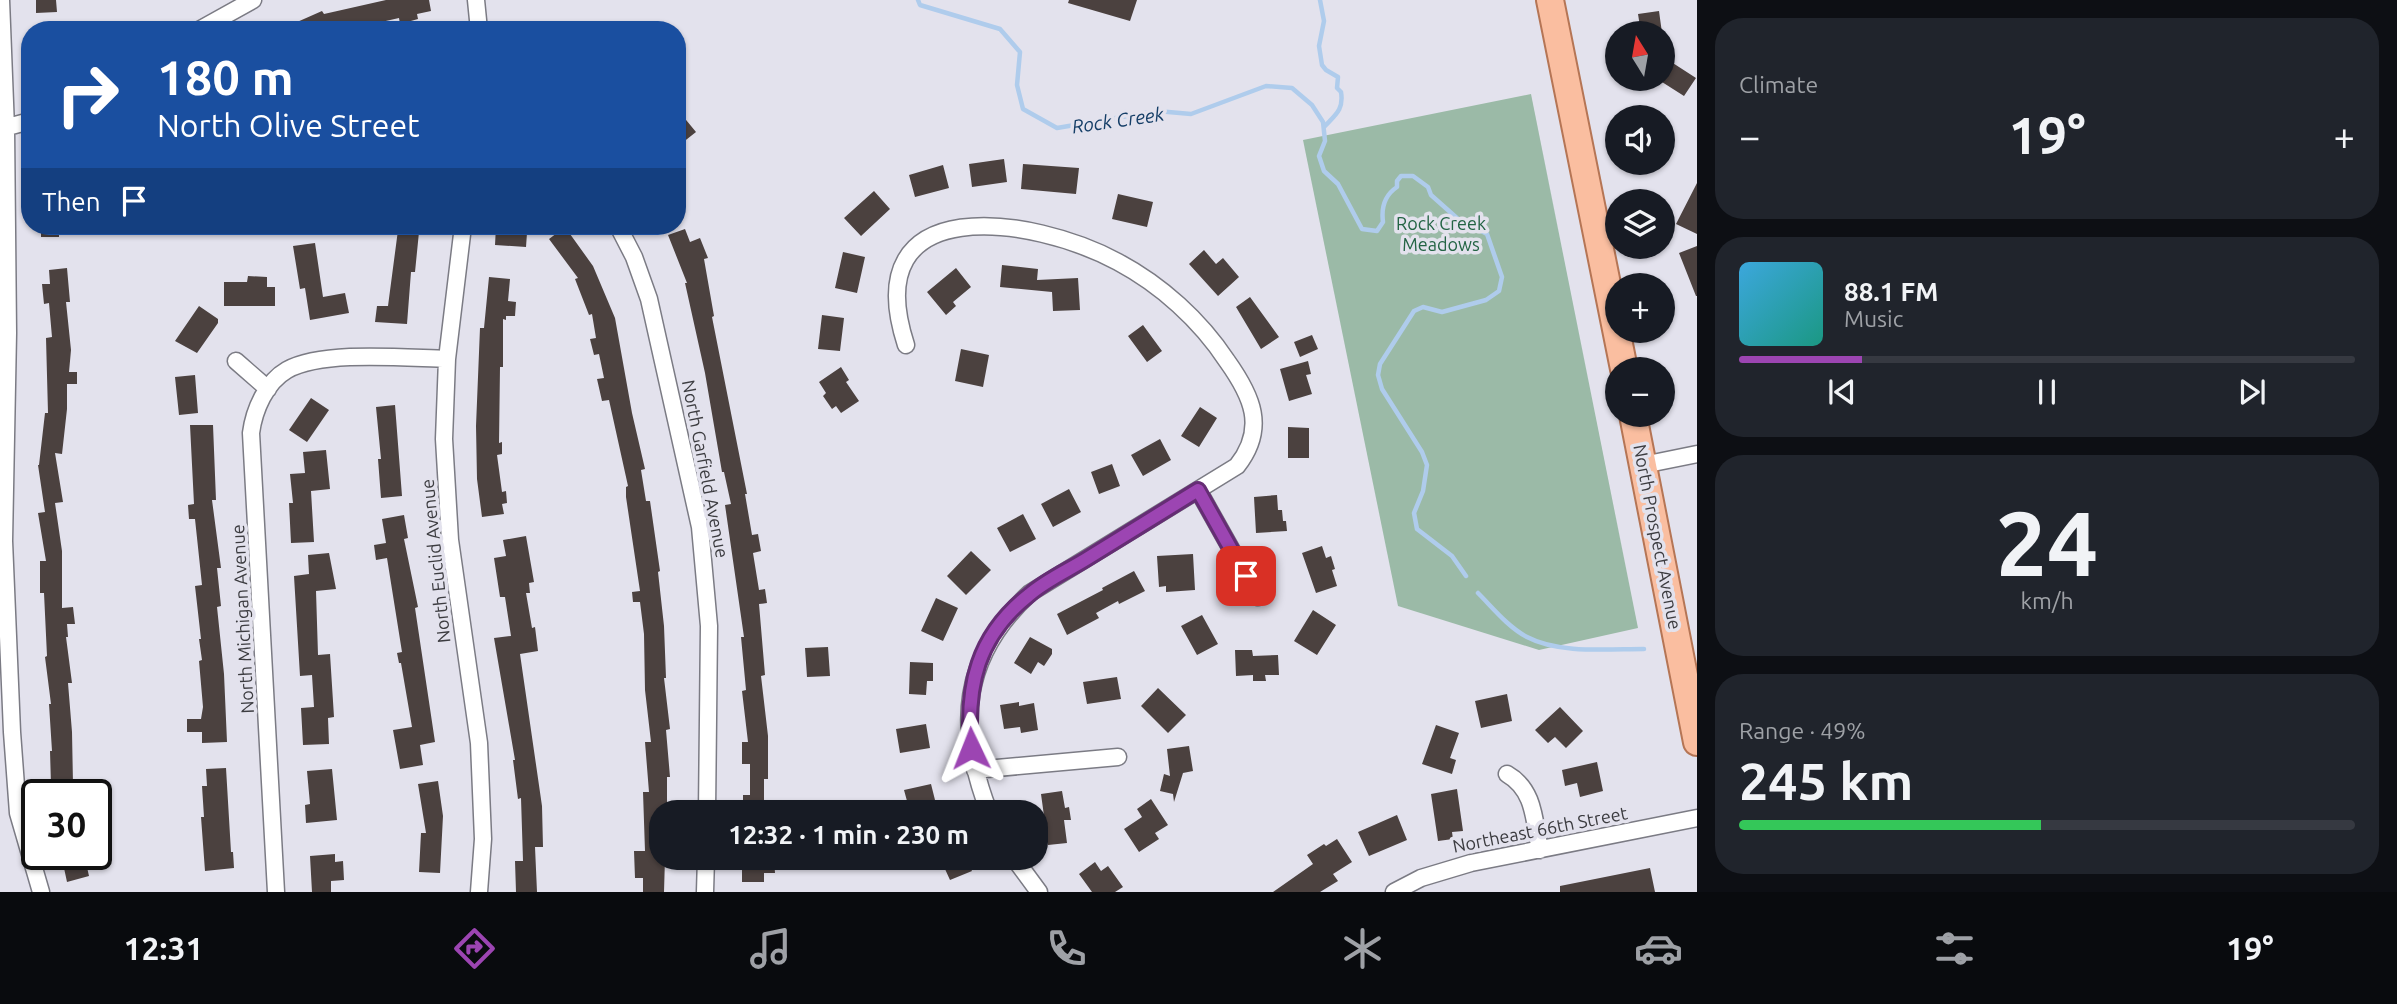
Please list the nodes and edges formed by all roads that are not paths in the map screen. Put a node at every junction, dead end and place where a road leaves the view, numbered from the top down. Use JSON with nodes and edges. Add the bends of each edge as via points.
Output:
{"nodes":[{"id":1,"x":1,"y":0,"type":"edge"},
{"id":2,"x":221,"y":0,"type":"edge"},
{"id":3,"x":253,"y":0,"type":"edge"},
{"id":4,"x":476,"y":0,"type":"edge"},
{"id":5,"x":1550,"y":0,"type":"edge"},
{"id":6,"x":222,"y":17,"type":"junction"},
{"id":7,"x":215,"y":21,"type":"edge"},
{"id":8,"x":478,"y":21,"type":"edge"},
{"id":9,"x":21,"y":123,"type":"edge"},
{"id":10,"x":3,"y":128,"type":"edge"},
{"id":11,"x":462,"y":235,"type":"edge"},
{"id":12,"x":623,"y":235,"type":"edge"},
{"id":13,"x":4,"y":334,"type":"edge"},
{"id":14,"x":906,"y":345,"type":"dead end"},
{"id":15,"x":1622,"y":357,"type":"edge"},
{"id":16,"x":447,"y":359,"type":"junction"},
{"id":17,"x":236,"y":361,"type":"dead end"},
{"id":18,"x":268,"y":389,"type":"junction"},
{"id":19,"x":1635,"y":427,"type":"edge"},
{"id":20,"x":1697,"y":454,"type":"edge"},
{"id":21,"x":1643,"y":465,"type":"junction"},
{"id":22,"x":1198,"y":490,"type":"junction"},
{"id":23,"x":2,"y":541,"type":"edge"},
{"id":24,"x":1258,"y":597,"type":"dead end"},
{"id":25,"x":6,"y":734,"type":"edge"},
{"id":26,"x":1697,"y":741,"type":"edge"},
{"id":27,"x":1118,"y":757,"type":"dead end"},
{"id":28,"x":975,"y":770,"type":"junction"},
{"id":29,"x":1507,"y":774,"type":"dead end"},
{"id":30,"x":707,"y":800,"type":"edge"},
{"id":31,"x":985,"y":800,"type":"edge"},
{"id":32,"x":1697,"y":818,"type":"edge"},
{"id":33,"x":1540,"y":850,"type":"junction"},
{"id":34,"x":706,"y":870,"type":"edge"},
{"id":35,"x":1023,"y":870,"type":"edge"},
{"id":36,"x":41,"y":892,"type":"edge"},
{"id":37,"x":276,"y":892,"type":"edge"},
{"id":38,"x":479,"y":892,"type":"edge"},
{"id":39,"x":705,"y":892,"type":"edge"},
{"id":40,"x":1039,"y":892,"type":"edge"},
{"id":41,"x":1394,"y":892,"type":"edge"}],
"edges":[{"from":1,"to":10,"type":"street"},
{"from":2,"to":6,"type":"street"},
{"from":3,"to":6,"type":"street"},
{"from":4,"to":8,"type":"street"},
{"from":5,"to":15,"type":"main road"},
{"from":6,"to":7,"type":"street"},
{"from":9,"to":10,"type":"street"},
{"from":10,"to":13,"type":"street"},
{"from":11,"to":16,"type":"street","name":"North Euclid Avenue"},
{"from":12,"to":30,"type":"street","name":"North Garfield Avenue","via":[[649,299],[700,527],[709,626]]},
{"from":13,"to":23,"type":"street"},
{"from":14,"to":22,"type":"street","via":[[899,323],[900,268],[919,245],[934,236],[985,224],[1032,230],[1120,262],[1198,324],[1220,349],[1249,397],[1254,424],[1247,451],[1237,466]]},
{"from":16,"to":18,"type":"street","via":[[329,360],[288,370]]},
{"from":16,"to":38,"type":"street","name":"North Euclid Avenue","via":[[444,439],[450,540],[483,791]]},
{"from":17,"to":18,"type":"street"},
{"from":18,"to":37,"type":"street","name":"North Michigan Avenue","via":[[258,405],[251,433]]},
{"from":19,"to":21,"type":"main road","name":"North Prospect Avenue"},
{"from":20,"to":21,"type":"street"},
{"from":21,"to":26,"type":"main road","name":"North Prospect Avenue"},
{"from":22,"to":24,"type":"street"},
{"from":22,"to":28,"type":"street","via":[[1030,593],[1005,618],[973,679],[969,725]]},
{"from":23,"to":25,"type":"street"},
{"from":25,"to":36,"type":"street","via":[[18,813]]},
{"from":27,"to":28,"type":"street"},
{"from":28,"to":31,"type":"street"},
{"from":29,"to":33,"type":"street","via":[[1528,794]]},
{"from":32,"to":33,"type":"street","name":"Northeast 66th Street"},
{"from":33,"to":41,"type":"street","name":"Northeast 66th Street","via":[[1446,869]]},
{"from":34,"to":39,"type":"street"},
{"from":35,"to":40,"type":"street"}]}
